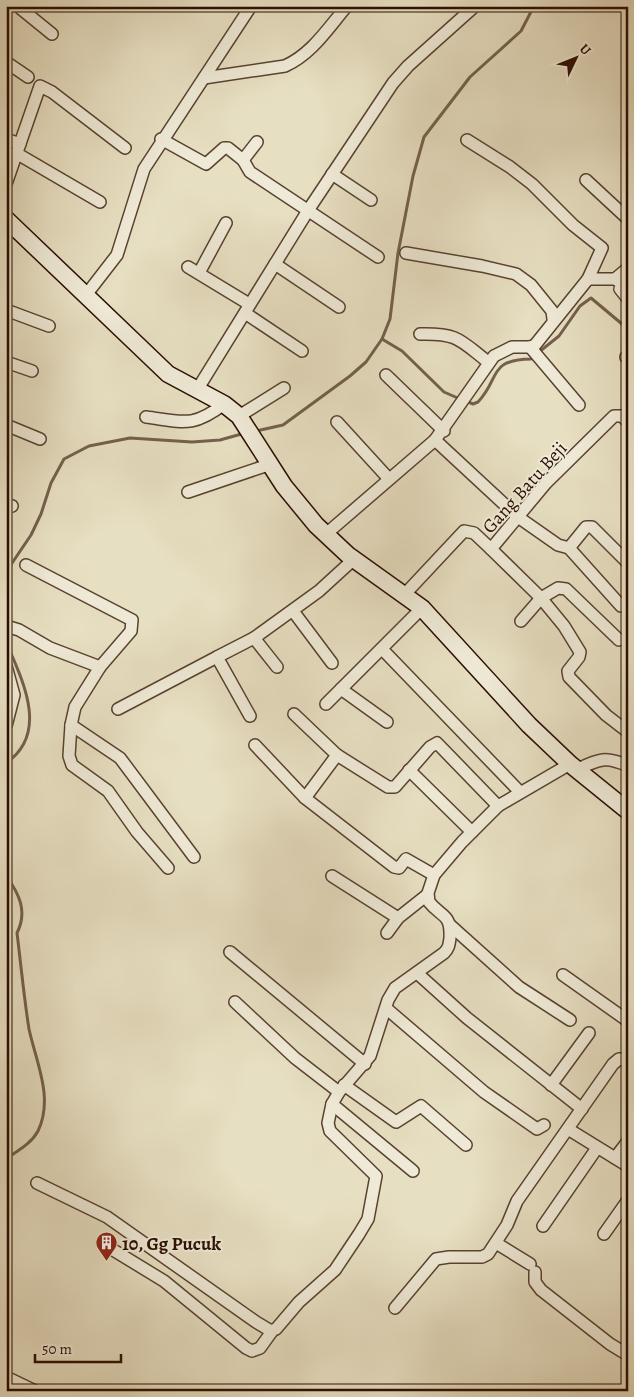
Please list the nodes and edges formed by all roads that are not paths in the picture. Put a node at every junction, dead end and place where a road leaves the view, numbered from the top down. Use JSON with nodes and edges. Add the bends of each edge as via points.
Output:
{"nodes":[{"id":1,"x":251,"y":6,"type":"edge"},
{"id":2,"x":347,"y":6,"type":"edge"},
{"id":3,"x":475,"y":6,"type":"edge"},
{"id":4,"x":19,"y":7,"type":"edge"},
{"id":5,"x":52,"y":34,"type":"dead end"},
{"id":6,"x":6,"y":62,"type":"edge"},
{"id":7,"x":28,"y":77,"type":"dead end"},
{"id":8,"x":204,"y":78,"type":"junction"},
{"id":9,"x":6,"y":139,"type":"edge"},
{"id":10,"x":162,"y":139,"type":"junction"},
{"id":11,"x":467,"y":140,"type":"dead end"},
{"id":12,"x":257,"y":142,"type":"dead end"},
{"id":13,"x":125,"y":148,"type":"dead end"},
{"id":14,"x":18,"y":149,"type":"junction"},
{"id":15,"x":243,"y":160,"type":"junction"},
{"id":16,"x":332,"y":174,"type":"junction"},
{"id":17,"x":586,"y":180,"type":"dead end"},
{"id":18,"x":6,"y":184,"type":"edge"},
{"id":19,"x":371,"y":200,"type":"dead end"},
{"id":20,"x":100,"y":202,"type":"dead end"},
{"id":21,"x":309,"y":210,"type":"junction"},
{"id":22,"x":6,"y":219,"type":"edge"},
{"id":23,"x":628,"y":219,"type":"edge"},
{"id":24,"x":226,"y":224,"type":"dead end"},
{"id":25,"x":406,"y":253,"type":"dead end"},
{"id":26,"x":378,"y":257,"type":"dead end"},
{"id":27,"x":275,"y":264,"type":"junction"},
{"id":28,"x":188,"y":267,"type":"dead end"},
{"id":29,"x":628,"y":268,"type":"edge"},
{"id":30,"x":199,"y":273,"type":"junction"},
{"id":31,"x":588,"y":279,"type":"junction"},
{"id":32,"x":622,"y":281,"type":"edge"},
{"id":33,"x":86,"y":295,"type":"junction"},
{"id":34,"x":628,"y":299,"type":"edge"},
{"id":35,"x":247,"y":308,"type":"junction"},
{"id":36,"x":339,"y":308,"type":"dead end"},
{"id":37,"x":6,"y":310,"type":"edge"},
{"id":38,"x":554,"y":319,"type":"junction"},
{"id":39,"x":49,"y":326,"type":"dead end"},
{"id":40,"x":420,"y":334,"type":"dead end"},
{"id":41,"x":530,"y":347,"type":"junction"},
{"id":42,"x":302,"y":352,"type":"dead end"},
{"id":43,"x":6,"y":362,"type":"edge"},
{"id":44,"x":488,"y":362,"type":"junction"},
{"id":45,"x":32,"y":371,"type":"dead end"},
{"id":46,"x":386,"y":375,"type":"dead end"},
{"id":47,"x":284,"y":388,"type":"dead end"},
{"id":48,"x":197,"y":390,"type":"junction"},
{"id":49,"x":224,"y":404,"type":"junction"},
{"id":50,"x":580,"y":404,"type":"dead end"},
{"id":51,"x":239,"y":416,"type":"junction"},
{"id":52,"x":146,"y":417,"type":"dead end"},
{"id":53,"x":337,"y":422,"type":"dead end"},
{"id":54,"x":628,"y":422,"type":"edge"},
{"id":55,"x":6,"y":425,"type":"edge"},
{"id":56,"x":444,"y":430,"type":"junction"},
{"id":57,"x":40,"y":439,"type":"dead end"},
{"id":58,"x":436,"y":440,"type":"junction"},
{"id":59,"x":271,"y":464,"type":"junction"},
{"id":60,"x":389,"y":479,"type":"junction"},
{"id":61,"x":188,"y":492,"type":"dead end"},
{"id":62,"x":518,"y":517,"type":"junction"},
{"id":63,"x":326,"y":534,"type":"junction"},
{"id":64,"x":569,"y":548,"type":"junction"},
{"id":65,"x":491,"y":549,"type":"junction"},
{"id":66,"x":354,"y":559,"type":"junction"},
{"id":67,"x":628,"y":563,"type":"edge"},
{"id":68,"x":26,"y":565,"type":"dead end"},
{"id":69,"x":405,"y":594,"type":"junction"},
{"id":70,"x":541,"y":598,"type":"junction"},
{"id":71,"x":621,"y":606,"type":"dead end"},
{"id":72,"x":422,"y":608,"type":"junction"},
{"id":73,"x":293,"y":611,"type":"junction"},
{"id":74,"x":521,"y":621,"type":"dead end"},
{"id":75,"x":6,"y":626,"type":"edge"},
{"id":76,"x":254,"y":638,"type":"junction"},
{"id":77,"x":619,"y":640,"type":"dead end"},
{"id":78,"x":382,"y":649,"type":"junction"},
{"id":79,"x":217,"y":657,"type":"junction"},
{"id":80,"x":332,"y":663,"type":"dead end"},
{"id":81,"x":6,"y":666,"type":"edge"},
{"id":82,"x":100,"y":667,"type":"junction"},
{"id":83,"x":277,"y":667,"type":"dead end"},
{"id":84,"x":341,"y":688,"type":"junction"},
{"id":85,"x":326,"y":704,"type":"dead end"},
{"id":86,"x":118,"y":709,"type":"dead end"},
{"id":87,"x":294,"y":714,"type":"dead end"},
{"id":88,"x":250,"y":716,"type":"dead end"},
{"id":89,"x":387,"y":722,"type":"dead end"},
{"id":90,"x":71,"y":725,"type":"junction"},
{"id":91,"x":6,"y":726,"type":"edge"},
{"id":92,"x":628,"y":732,"type":"edge"},
{"id":93,"x":255,"y":745,"type":"dead end"},
{"id":94,"x":337,"y":755,"type":"junction"},
{"id":95,"x":574,"y":766,"type":"junction"},
{"id":96,"x":628,"y":766,"type":"edge"},
{"id":97,"x":409,"y":770,"type":"junction"},
{"id":98,"x":520,"y":792,"type":"junction"},
{"id":99,"x":305,"y":798,"type":"junction"},
{"id":100,"x":498,"y":806,"type":"junction"},
{"id":101,"x":628,"y":812,"type":"edge"},
{"id":102,"x":472,"y":832,"type":"junction"},
{"id":103,"x":194,"y":858,"type":"dead end"},
{"id":104,"x":168,"y":868,"type":"dead end"},
{"id":105,"x":434,"y":875,"type":"junction"},
{"id":106,"x":332,"y":876,"type":"dead end"},
{"id":107,"x":428,"y":895,"type":"junction"},
{"id":108,"x":398,"y":918,"type":"junction"},
{"id":109,"x":450,"y":925,"type":"junction"},
{"id":110,"x":387,"y":933,"type":"dead end"},
{"id":111,"x":230,"y":952,"type":"dead end"},
{"id":112,"x":417,"y":973,"type":"junction"},
{"id":113,"x":563,"y":974,"type":"dead end"},
{"id":114,"x":235,"y":1002,"type":"dead end"},
{"id":115,"x":387,"y":1009,"type":"junction"},
{"id":116,"x":570,"y":1020,"type":"dead end"},
{"id":117,"x":628,"y":1021,"type":"edge"},
{"id":118,"x":589,"y":1033,"type":"dead end"},
{"id":119,"x":628,"y":1060,"type":"edge"},
{"id":120,"x":365,"y":1064,"type":"junction"},
{"id":121,"x":551,"y":1085,"type":"junction"},
{"id":122,"x":342,"y":1089,"type":"junction"},
{"id":123,"x":332,"y":1104,"type":"junction"},
{"id":124,"x":582,"y":1109,"type":"junction"},
{"id":125,"x":544,"y":1125,"type":"dead end"},
{"id":126,"x":568,"y":1129,"type":"junction"},
{"id":127,"x":628,"y":1140,"type":"edge"},
{"id":128,"x":466,"y":1145,"type":"dead end"},
{"id":129,"x":597,"y":1148,"type":"junction"},
{"id":130,"x":615,"y":1158,"type":"junction"},
{"id":131,"x":628,"y":1166,"type":"edge"},
{"id":132,"x":413,"y":1171,"type":"dead end"},
{"id":133,"x":37,"y":1183,"type":"dead end"},
{"id":134,"x":628,"y":1200,"type":"edge"},
{"id":135,"x":544,"y":1226,"type":"dead end"},
{"id":136,"x":604,"y":1234,"type":"dead end"},
{"id":137,"x":105,"y":1244,"type":"dead end"},
{"id":138,"x":493,"y":1249,"type":"junction"},
{"id":139,"x":395,"y":1308,"type":"dead end"},
{"id":140,"x":273,"y":1330,"type":"junction"},
{"id":141,"x":628,"y":1355,"type":"edge"},
{"id":142,"x":6,"y":1376,"type":"edge"},
{"id":143,"x":35,"y":1391,"type":"edge"}],
"edges":[{"from":1,"to":8,"type":"street"},
{"from":2,"to":8,"type":"street","via":[[311,49],[295,61],[285,66]]},
{"from":3,"to":16,"type":"street","via":[[400,74]]},
{"from":4,"to":5,"type":"street"},
{"from":6,"to":7,"type":"street"},
{"from":8,"to":10,"type":"street"},
{"from":9,"to":14,"type":"street"},
{"from":10,"to":15,"type":"street","via":[[202,164],[210,162],[224,148]]},
{"from":10,"to":33,"type":"street","via":[[144,169],[117,255]]},
{"from":11,"to":31,"type":"street","via":[[532,184],[573,225],[602,248]]},
{"from":12,"to":15,"type":"street"},
{"from":13,"to":14,"type":"street","via":[[40,86]]},
{"from":14,"to":18,"type":"street"},
{"from":14,"to":20,"type":"street"},
{"from":15,"to":21,"type":"street","via":[[250,172]]},
{"from":16,"to":19,"type":"street"},
{"from":16,"to":21,"type":"street"},
{"from":17,"to":23,"type":"street"},
{"from":21,"to":26,"type":"street"},
{"from":21,"to":27,"type":"street"},
{"from":22,"to":33,"type":"street"},
{"from":24,"to":30,"type":"street"},
{"from":25,"to":38,"type":"street","via":[[516,274],[531,285],[552,311]]},
{"from":27,"to":35,"type":"street"},
{"from":27,"to":36,"type":"street"},
{"from":28,"to":30,"type":"street"},
{"from":29,"to":32,"type":"street"},
{"from":30,"to":35,"type":"street"},
{"from":31,"to":32,"type":"street"},
{"from":31,"to":38,"type":"street"},
{"from":32,"to":34,"type":"street","via":[[621,294]]},
{"from":33,"to":48,"type":"street","via":[[168,374]]},
{"from":35,"to":42,"type":"street"},
{"from":35,"to":48,"type":"street"},
{"from":37,"to":39,"type":"street"},
{"from":38,"to":41,"type":"street"},
{"from":40,"to":44,"type":"street","via":[[453,336]]},
{"from":41,"to":44,"type":"street","via":[[505,349]]},
{"from":41,"to":50,"type":"street"},
{"from":43,"to":45,"type":"street"},
{"from":44,"to":56,"type":"street"},
{"from":46,"to":56,"type":"street"},
{"from":47,"to":51,"type":"street"},
{"from":48,"to":49,"type":"street"},
{"from":49,"to":51,"type":"street"},
{"from":49,"to":52,"type":"street","via":[[198,421]]},
{"from":51,"to":59,"type":"street"},
{"from":53,"to":60,"type":"street"},
{"from":54,"to":62,"type":"street","name":"Gang Batu Beji","via":[[622,416],[614,416],[546,483]]},
{"from":55,"to":57,"type":"street"},
{"from":56,"to":58,"type":"street"},
{"from":58,"to":60,"type":"street"},
{"from":58,"to":62,"type":"street"},
{"from":59,"to":61,"type":"street"},
{"from":59,"to":63,"type":"street","via":[[293,498]]},
{"from":60,"to":63,"type":"street"},
{"from":62,"to":64,"type":"street","via":[[558,545]]},
{"from":62,"to":65,"type":"street","name":"Gang Batu Beji"},
{"from":63,"to":66,"type":"street"},
{"from":64,"to":67,"type":"street","via":[[586,526],[592,527]]},
{"from":64,"to":71,"type":"street"},
{"from":65,"to":69,"type":"street","name":"Gang Batu Beji","via":[[474,532],[464,531]]},
{"from":65,"to":70,"type":"street"},
{"from":66,"to":69,"type":"street"},
{"from":66,"to":73,"type":"street"},
{"from":68,"to":82,"type":"street","via":[[132,620],[131,631]]},
{"from":69,"to":72,"type":"street"},
{"from":70,"to":74,"type":"street"},
{"from":70,"to":77,"type":"street","via":[[558,588],[566,589]]},
{"from":70,"to":92,"type":"street","via":[[580,652],[568,671],[569,677],[606,715]]},
{"from":72,"to":78,"type":"street"},
{"from":72,"to":95,"type":"street","via":[[529,725]]},
{"from":73,"to":76,"type":"street"},
{"from":73,"to":80,"type":"street"},
{"from":75,"to":82,"type":"street","via":[[50,648]]},
{"from":76,"to":79,"type":"street"},
{"from":76,"to":83,"type":"street"},
{"from":78,"to":84,"type":"street"},
{"from":78,"to":98,"type":"street"},
{"from":79,"to":86,"type":"street"},
{"from":79,"to":88,"type":"street"},
{"from":81,"to":91,"type":"street","via":[[14,695]]},
{"from":82,"to":90,"type":"street","via":[[75,707]]},
{"from":84,"to":85,"type":"street"},
{"from":84,"to":89,"type":"street"},
{"from":87,"to":94,"type":"street"},
{"from":90,"to":103,"type":"street","via":[[120,758]]},
{"from":90,"to":104,"type":"street","via":[[69,756],[72,765],[108,792]]},
{"from":93,"to":99,"type":"street"},
{"from":94,"to":97,"type":"street","via":[[388,787],[397,786]]},
{"from":94,"to":99,"type":"street"},
{"from":95,"to":96,"type":"street","via":[[608,759]]},
{"from":95,"to":98,"type":"street"},
{"from":95,"to":101,"type":"street"},
{"from":97,"to":100,"type":"street","via":[[437,743]]},
{"from":97,"to":102,"type":"street"},
{"from":98,"to":100,"type":"street"},
{"from":99,"to":105,"type":"street","via":[[394,867],[399,868],[406,859]]},
{"from":100,"to":102,"type":"street"},
{"from":102,"to":105,"type":"street"},
{"from":105,"to":107,"type":"street"},
{"from":106,"to":108,"type":"street"},
{"from":107,"to":108,"type":"street"},
{"from":107,"to":109,"type":"street","via":[[428,902],[446,915]]},
{"from":108,"to":110,"type":"street"},
{"from":109,"to":112,"type":"street","via":[[449,948]]},
{"from":109,"to":116,"type":"street","via":[[519,987]]},
{"from":111,"to":120,"type":"street"},
{"from":112,"to":115,"type":"street","via":[[395,988]]},
{"from":112,"to":121,"type":"street"},
{"from":113,"to":117,"type":"street"},
{"from":114,"to":122,"type":"street","via":[[295,1058]]},
{"from":115,"to":120,"type":"street"},
{"from":115,"to":125,"type":"street","via":[[490,1096],[537,1129]]},
{"from":118,"to":121,"type":"street"},
{"from":119,"to":124,"type":"street","via":[[619,1059],[613,1064]]},
{"from":120,"to":122,"type":"street"},
{"from":121,"to":124,"type":"street"},
{"from":122,"to":123,"type":"street"},
{"from":122,"to":128,"type":"street","via":[[395,1122],[421,1106]]},
{"from":123,"to":132,"type":"street"},
{"from":123,"to":140,"type":"street","via":[[328,1123],[330,1131],[376,1176],[368,1219],[335,1270]]},
{"from":124,"to":126,"type":"street"},
{"from":126,"to":129,"type":"street"},
{"from":126,"to":138,"type":"street","via":[[517,1201]]},
{"from":127,"to":130,"type":"street"},
{"from":129,"to":130,"type":"street"},
{"from":129,"to":135,"type":"street"},
{"from":130,"to":131,"type":"street"},
{"from":133,"to":140,"type":"street","via":[[106,1217],[256,1322]]},
{"from":134,"to":136,"type":"street"},
{"from":137,"to":140,"type":"street","via":[[164,1281],[246,1348],[252,1351],[260,1348]]},
{"from":138,"to":139,"type":"street","via":[[482,1257],[436,1259]]},
{"from":138,"to":141,"type":"street","via":[[533,1268],[535,1282],[541,1290]]},
{"from":142,"to":143,"type":"street"}]}
